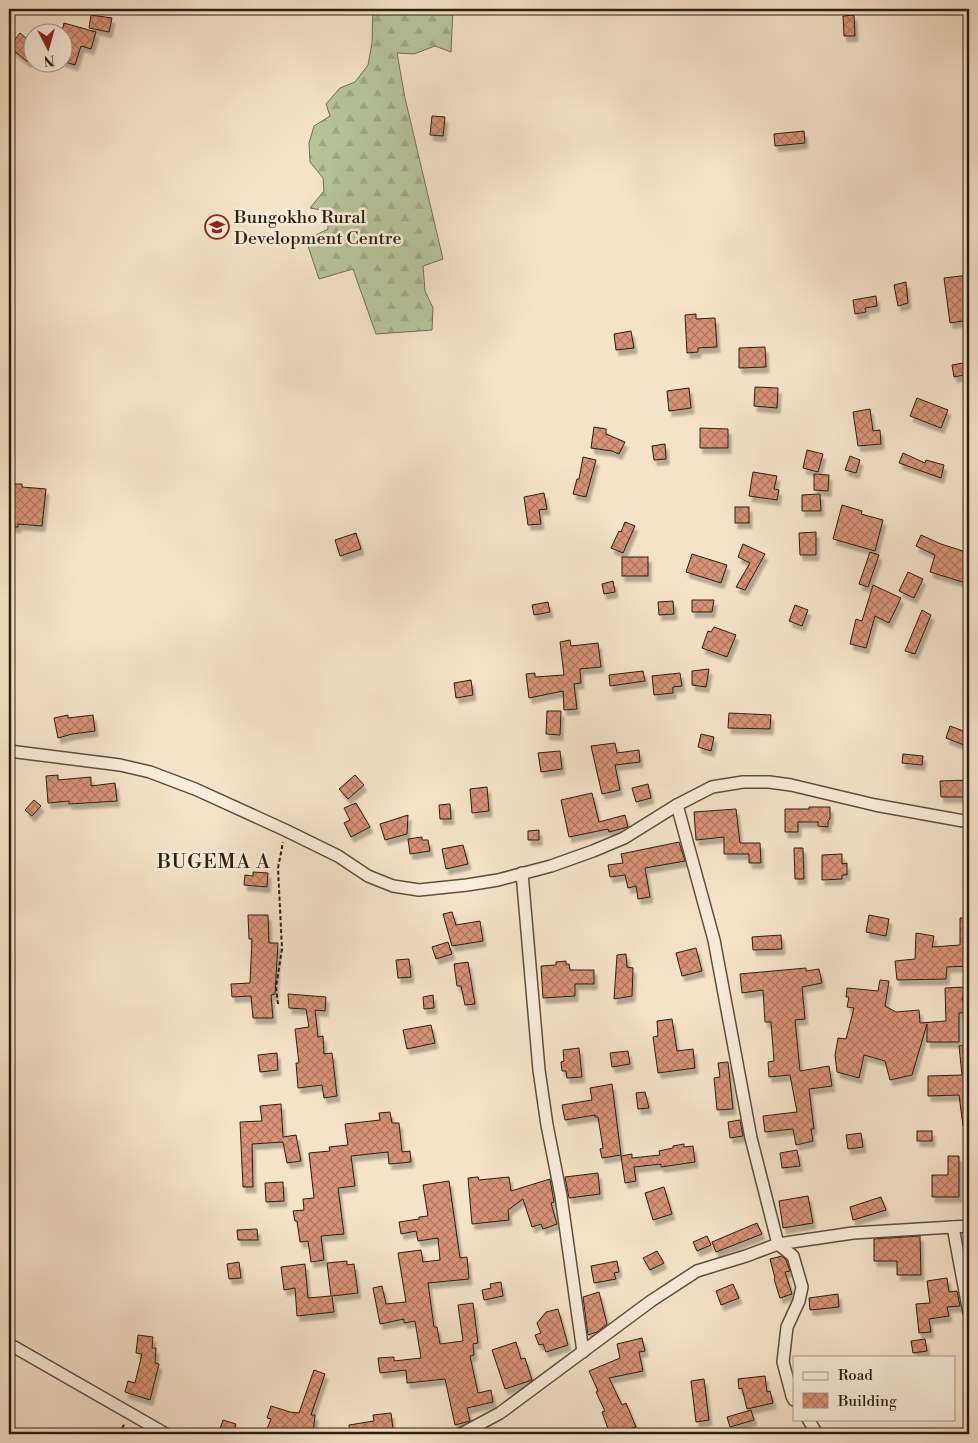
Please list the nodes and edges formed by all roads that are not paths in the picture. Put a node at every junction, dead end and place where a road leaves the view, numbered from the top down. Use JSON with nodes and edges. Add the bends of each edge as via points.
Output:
{"nodes":[{"id":1,"x":9,"y":751,"type":"edge"},
{"id":2,"x":677,"y":805,"type":"junction"},
{"id":3,"x":969,"y":822,"type":"edge"},
{"id":4,"x":522,"y":873,"type":"junction"},
{"id":5,"x":969,"y":1226,"type":"edge"},
{"id":6,"x":953,"y":1227,"type":"junction"},
{"id":7,"x":778,"y":1244,"type":"junction"},
{"id":8,"x":969,"y":1313,"type":"edge"},
{"id":9,"x":9,"y":1344,"type":"edge"},
{"id":10,"x":583,"y":1352,"type":"junction"},
{"id":11,"x":793,"y":1398,"type":"edge"},
{"id":12,"x":809,"y":1420,"type":"edge"},
{"id":13,"x":166,"y":1434,"type":"edge"},
{"id":14,"x":461,"y":1434,"type":"edge"},
{"id":15,"x":817,"y":1434,"type":"edge"}],
"edges":[{"from":1,"to":4,"type":"street","via":[[120,765],[150,772],[285,830],[338,856],[368,876],[393,886],[419,890],[446,888]]},
{"from":2,"to":3,"type":"street","via":[[712,787],[769,782]]},
{"from":2,"to":4,"type":"street","via":[[624,838],[551,866]]},
{"from":2,"to":7,"type":"street","via":[[714,940],[751,1138]]},
{"from":4,"to":10,"type":"street","via":[[539,1070]]},
{"from":5,"to":6,"type":"street"},
{"from":6,"to":7,"type":"street","via":[[854,1233]]},
{"from":6,"to":8,"type":"street"},
{"from":7,"to":10,"type":"street","via":[[697,1270]]},
{"from":7,"to":11,"type":"street","via":[[793,1256],[802,1287],[787,1327],[783,1362]]},
{"from":9,"to":13,"type":"street"},
{"from":10,"to":14,"type":"street","via":[[500,1413]]},
{"from":12,"to":15,"type":"street"}]}
